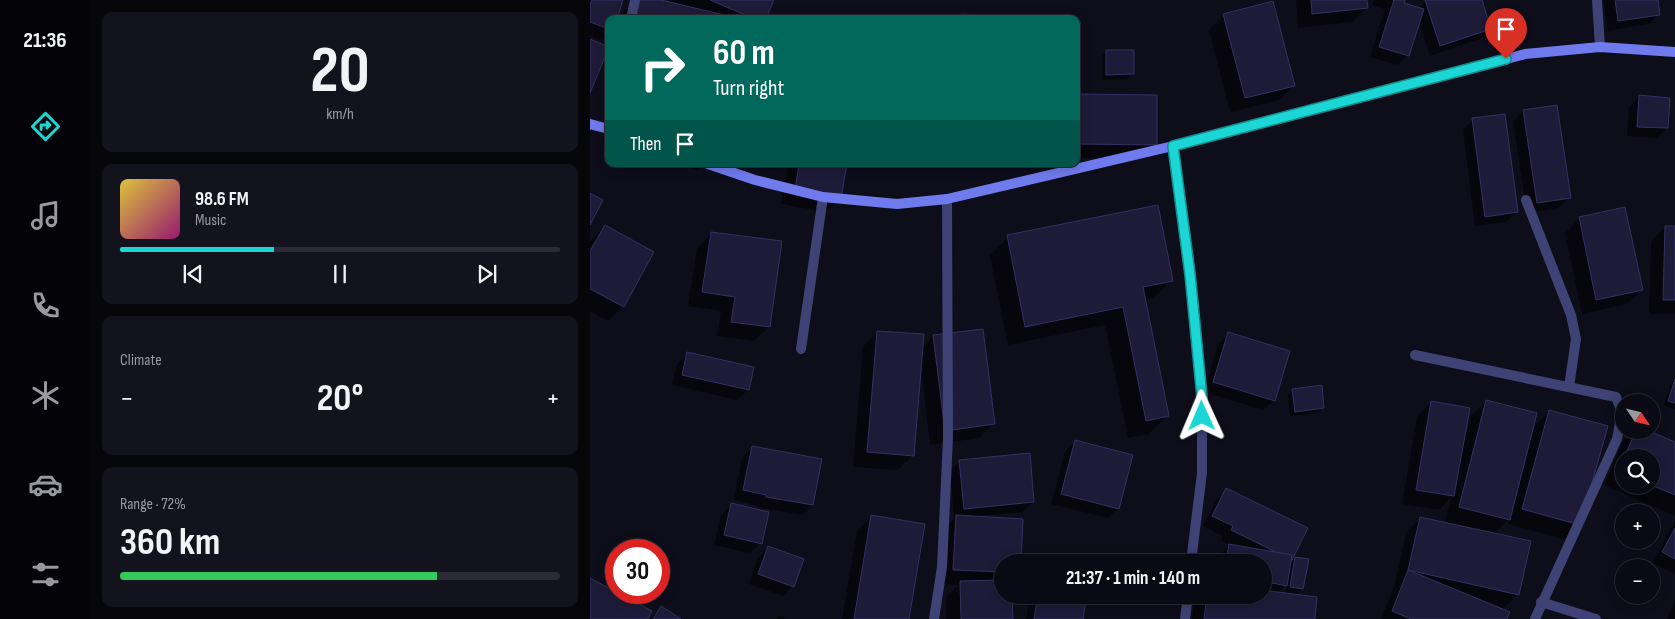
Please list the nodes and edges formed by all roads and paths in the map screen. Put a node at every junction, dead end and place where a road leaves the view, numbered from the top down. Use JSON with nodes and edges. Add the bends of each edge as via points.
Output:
{"nodes":[{"id":1,"x":635,"y":0,"type":"edge"},
{"id":2,"x":1597,"y":0,"type":"edge"},
{"id":3,"x":632,"y":15,"type":"edge"},
{"id":4,"x":1600,"y":47,"type":"junction"},
{"id":5,"x":1675,"y":52,"type":"edge"},
{"id":6,"x":590,"y":124,"type":"edge"},
{"id":7,"x":605,"y":126,"type":"edge"},
{"id":8,"x":1173,"y":146,"type":"junction"},
{"id":9,"x":717,"y":167,"type":"edge"},
{"id":10,"x":824,"y":197,"type":"junction"},
{"id":11,"x":947,"y":198,"type":"junction"},
{"id":12,"x":1526,"y":200,"type":"dead end"},
{"id":13,"x":801,"y":349,"type":"dead end"},
{"id":14,"x":1416,"y":355,"type":"dead end"},
{"id":15,"x":1569,"y":388,"type":"junction"},
{"id":16,"x":1192,"y":554,"type":"edge"},
{"id":17,"x":1541,"y":602,"type":"junction"},
{"id":18,"x":1187,"y":604,"type":"edge"},
{"id":19,"x":934,"y":619,"type":"edge"},
{"id":20,"x":1185,"y":619,"type":"edge"},
{"id":21,"x":1535,"y":619,"type":"edge"},
{"id":22,"x":1596,"y":619,"type":"edge"}],
"edges":[{"from":1,"to":3,"type":"street"},
{"from":2,"to":4,"type":"street"},
{"from":4,"to":5,"type":"street"},
{"from":4,"to":8,"type":"street","via":[[1525,54]]},
{"from":6,"to":7,"type":"street"},
{"from":8,"to":11,"type":"street"},
{"from":8,"to":16,"type":"street","via":[[1202,397],[1202,473]]},
{"from":9,"to":10,"type":"street"},
{"from":10,"to":11,"type":"street","via":[[896,204]]},
{"from":10,"to":13,"type":"street"},
{"from":11,"to":19,"type":"street","via":[[948,438],[942,567]]},
{"from":12,"to":15,"type":"street","via":[[1571,315],[1576,339]]},
{"from":14,"to":15,"type":"street"},
{"from":15,"to":17,"type":"street","via":[[1616,398],[1622,412],[1617,439]]},
{"from":17,"to":21,"type":"street"},
{"from":17,"to":22,"type":"street"},
{"from":18,"to":20,"type":"street"}]}
